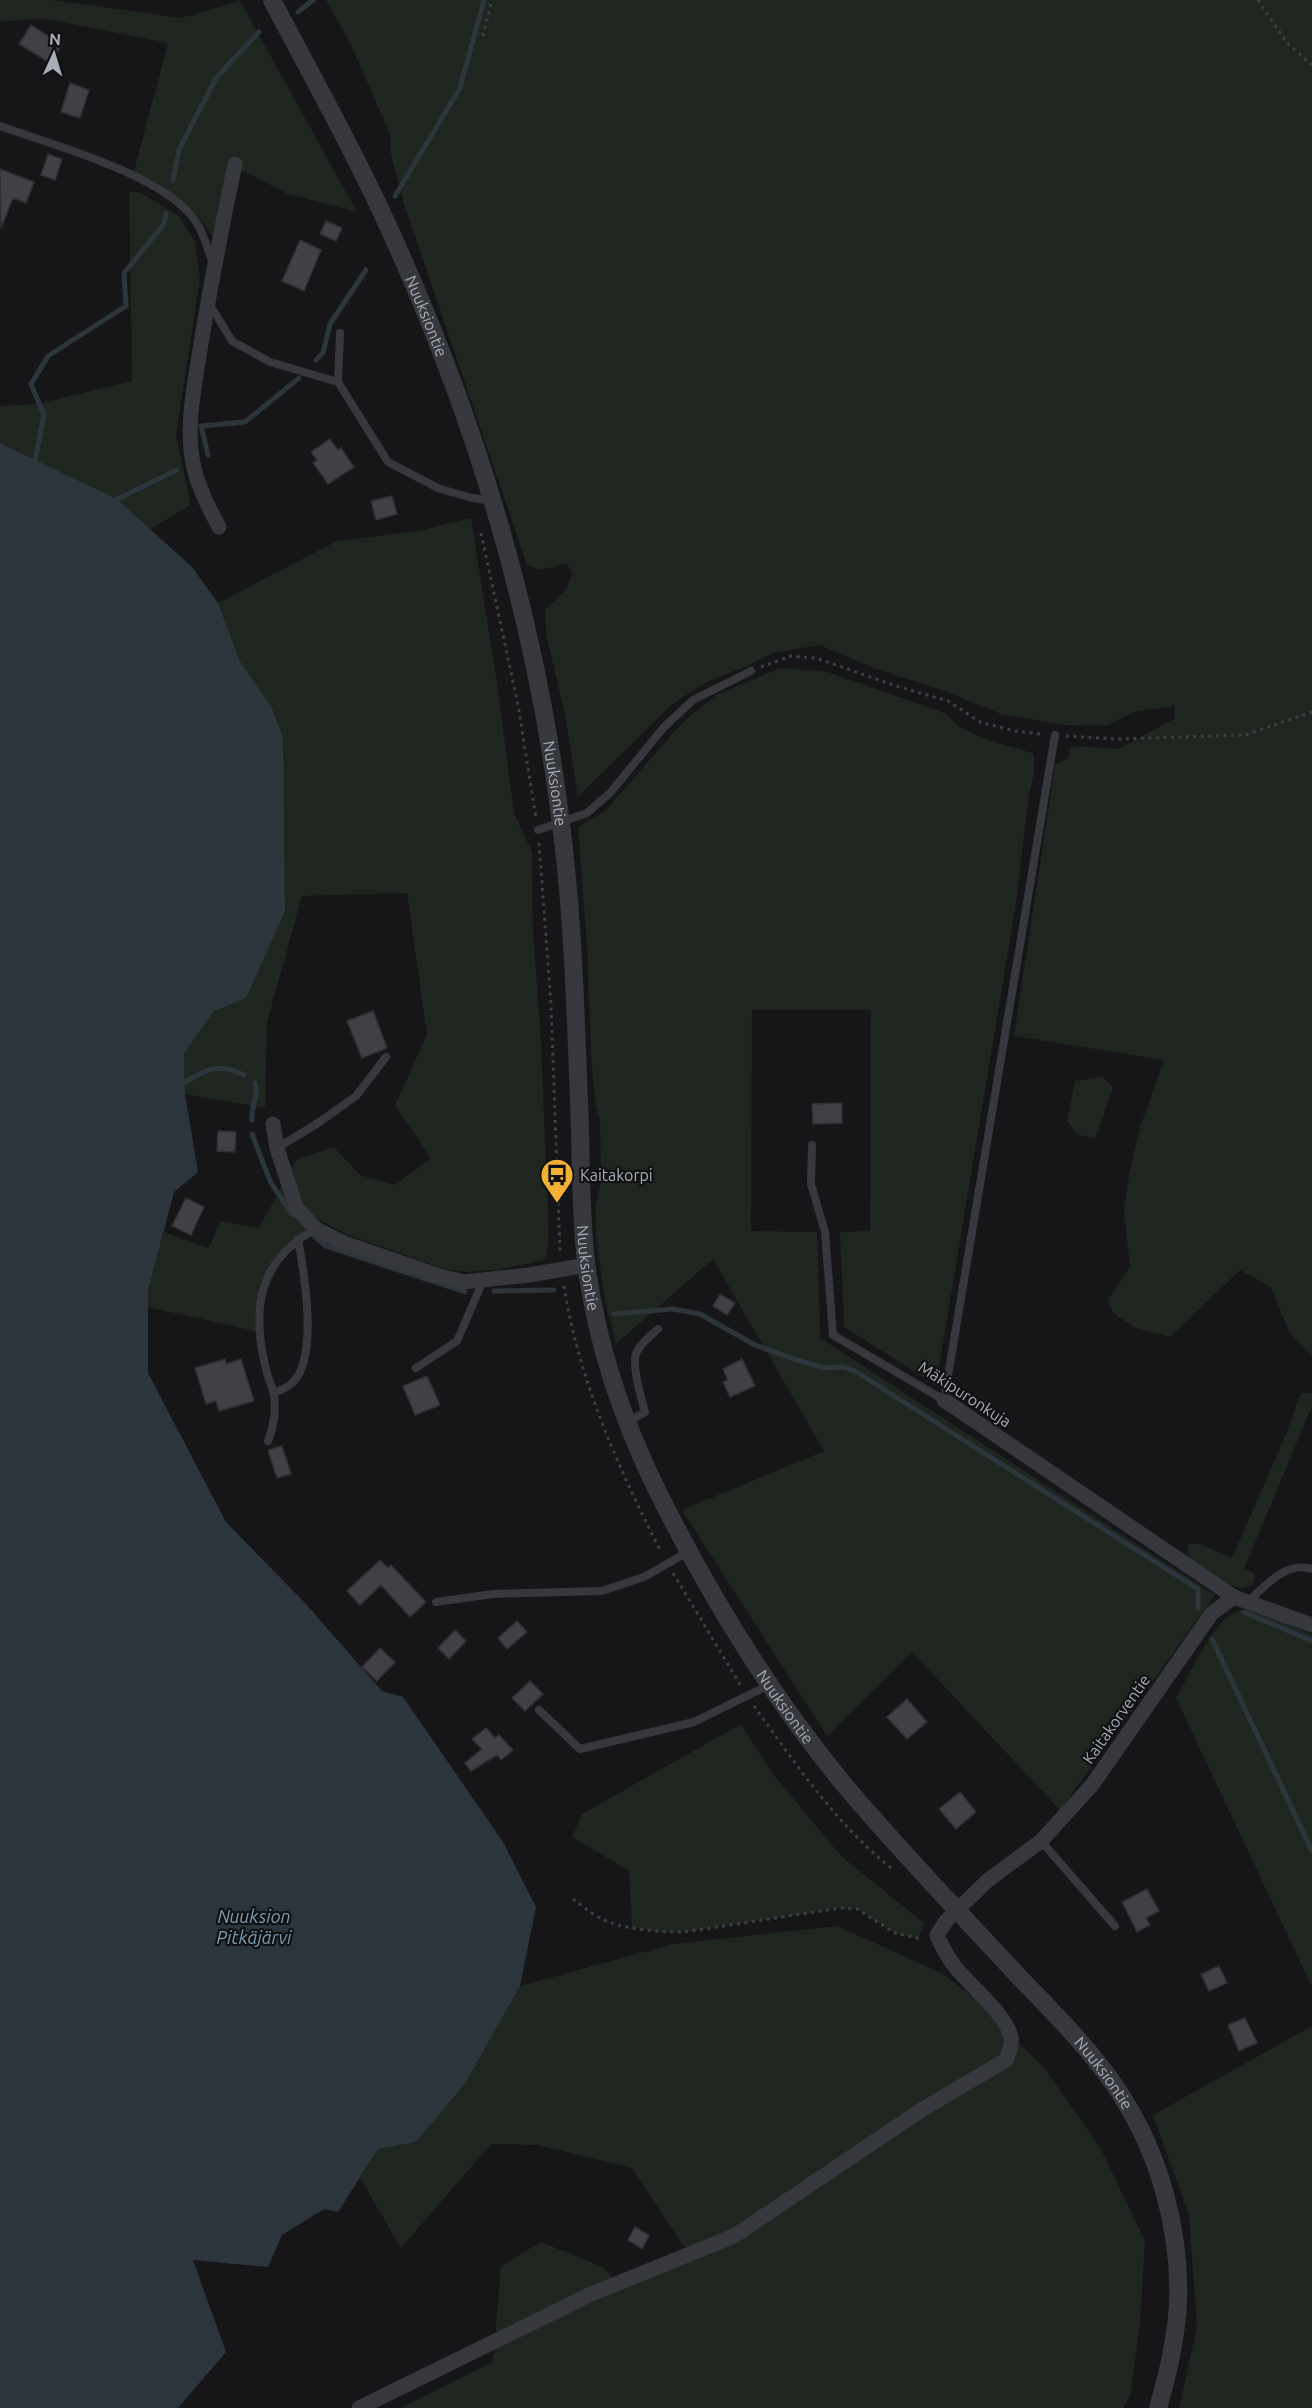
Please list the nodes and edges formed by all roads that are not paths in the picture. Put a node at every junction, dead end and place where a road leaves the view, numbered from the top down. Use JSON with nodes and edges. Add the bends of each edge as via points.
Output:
{"nodes":[{"id":1,"x":272,"y":0,"type":"edge"},
{"id":2,"x":0,"y":126,"type":"edge"},
{"id":3,"x":235,"y":164,"type":"dead end"},
{"id":4,"x":213,"y":265,"type":"junction"},
{"id":5,"x":208,"y":301,"type":"junction"},
{"id":6,"x":340,"y":333,"type":"dead end"},
{"id":7,"x":338,"y":382,"type":"junction"},
{"id":8,"x":493,"y":501,"type":"junction"},
{"id":9,"x":219,"y":528,"type":"dead end"},
{"id":10,"x":751,"y":671,"type":"road end"},
{"id":11,"x":1055,"y":735,"type":"road end"},
{"id":12,"x":561,"y":822,"type":"junction"},
{"id":13,"x":537,"y":830,"type":"road end"},
{"id":14,"x":386,"y":1057,"type":"dead end"},
{"id":15,"x":273,"y":1124,"type":"dead end"},
{"id":16,"x":812,"y":1145,"type":"dead end"},
{"id":17,"x":277,"y":1148,"type":"junction"},
{"id":18,"x":316,"y":1229,"type":"junction"},
{"id":19,"x":298,"y":1239,"type":"junction"},
{"id":20,"x":587,"y":1265,"type":"junction"},
{"id":21,"x":483,"y":1281,"type":"junction"},
{"id":22,"x":658,"y":1329,"type":"dead end"},
{"id":23,"x":416,"y":1368,"type":"dead end"},
{"id":24,"x":274,"y":1393,"type":"junction"},
{"id":25,"x":944,"y":1400,"type":"junction"},
{"id":26,"x":627,"y":1423,"type":"junction"},
{"id":27,"x":268,"y":1441,"type":"dead end"},
{"id":28,"x":690,"y":1552,"type":"junction"},
{"id":29,"x":1312,"y":1569,"type":"edge"},
{"id":30,"x":1241,"y":1599,"type":"junction"},
{"id":31,"x":436,"y":1602,"type":"dead end"},
{"id":32,"x":1312,"y":1625,"type":"edge"},
{"id":33,"x":769,"y":1684,"type":"junction"},
{"id":34,"x":539,"y":1710,"type":"dead end"},
{"id":35,"x":1041,"y":1841,"type":"junction"},
{"id":36,"x":958,"y":1909,"type":"junction"},
{"id":37,"x":1115,"y":1926,"type":"dead end"},
{"id":38,"x":359,"y":2408,"type":"edge"},
{"id":39,"x":1158,"y":2408,"type":"edge"}],
"edges":[{"from":1,"to":8,"type":"street","name":"Nuuksiontie","via":[[381,210],[422,304]]},
{"from":2,"to":4,"type":"lane","via":[[131,174],[175,199],[198,224]]},
{"from":3,"to":4,"type":"street"},
{"from":4,"to":5,"type":"street"},
{"from":5,"to":7,"type":"lane","via":[[232,341],[270,362]]},
{"from":5,"to":9,"type":"street","via":[[190,436],[199,486]]},
{"from":6,"to":7,"type":"lane"},
{"from":7,"to":8,"type":"lane","via":[[388,462],[440,489]]},
{"from":8,"to":12,"type":"street","name":"Nuuksiontie","via":[[543,700]]},
{"from":10,"to":12,"type":"lane","via":[[693,700],[664,727],[610,793],[587,813]]},
{"from":11,"to":25,"type":"lane"},
{"from":12,"to":13,"type":"lane"},
{"from":12,"to":20,"type":"street","name":"Nuuksiontie","via":[[572,922]]},
{"from":14,"to":17,"type":"lane","via":[[356,1096]]},
{"from":15,"to":17,"type":"street"},
{"from":16,"to":25,"type":"lane","name":"Mäkipuronkuja","via":[[811,1184],[825,1232],[833,1335]]},
{"from":17,"to":18,"type":"street","via":[[296,1207]]},
{"from":18,"to":19,"type":"lane"},
{"from":18,"to":21,"type":"street","via":[[344,1243],[440,1276],[464,1282]]},
{"from":19,"to":24,"type":"lane","via":[[307,1301],[304,1359],[295,1380]]},
{"from":19,"to":24,"type":"lane","via":[[278,1257],[262,1291],[259,1332]]},
{"from":20,"to":21,"type":"street"},
{"from":20,"to":26,"type":"street","name":"Nuuksiontie","via":[[611,1379]]},
{"from":21,"to":23,"type":"lane","via":[[457,1341]]},
{"from":22,"to":26,"type":"lane","via":[[636,1354],[645,1412]]},
{"from":24,"to":27,"type":"lane","via":[[273,1429]]},
{"from":25,"to":30,"type":"street","name":"Mäkipuronkuja"},
{"from":26,"to":28,"type":"street","name":"Nuuksiontie"},
{"from":28,"to":31,"type":"lane","via":[[644,1577],[602,1591],[493,1594]]},
{"from":28,"to":33,"type":"street","name":"Nuuksiontie"},
{"from":29,"to":30,"type":"lane","via":[[1281,1572]]},
{"from":30,"to":32,"type":"street"},
{"from":30,"to":35,"type":"street","name":"Kaitakorventie","via":[[1212,1613],[1092,1785]]},
{"from":33,"to":34,"type":"lane","via":[[694,1722],[580,1749]]},
{"from":33,"to":36,"type":"street","name":"Nuuksiontie","via":[[842,1781]]},
{"from":35,"to":36,"type":"street","name":"Kaitakorventie","via":[[987,1881]]},
{"from":35,"to":37,"type":"lane"},
{"from":36,"to":38,"type":"street","name":"Kaitakorventie","via":[[937,1935],[954,1966],[1003,2019],[1011,2036],[1006,2060],[923,2109],[734,2236],[589,2295]]},
{"from":36,"to":39,"type":"street","name":"Nuuksiontie","via":[[1069,2028],[1119,2091],[1144,2138],[1163,2187],[1176,2250],[1176,2317],[1170,2364]]}]}
